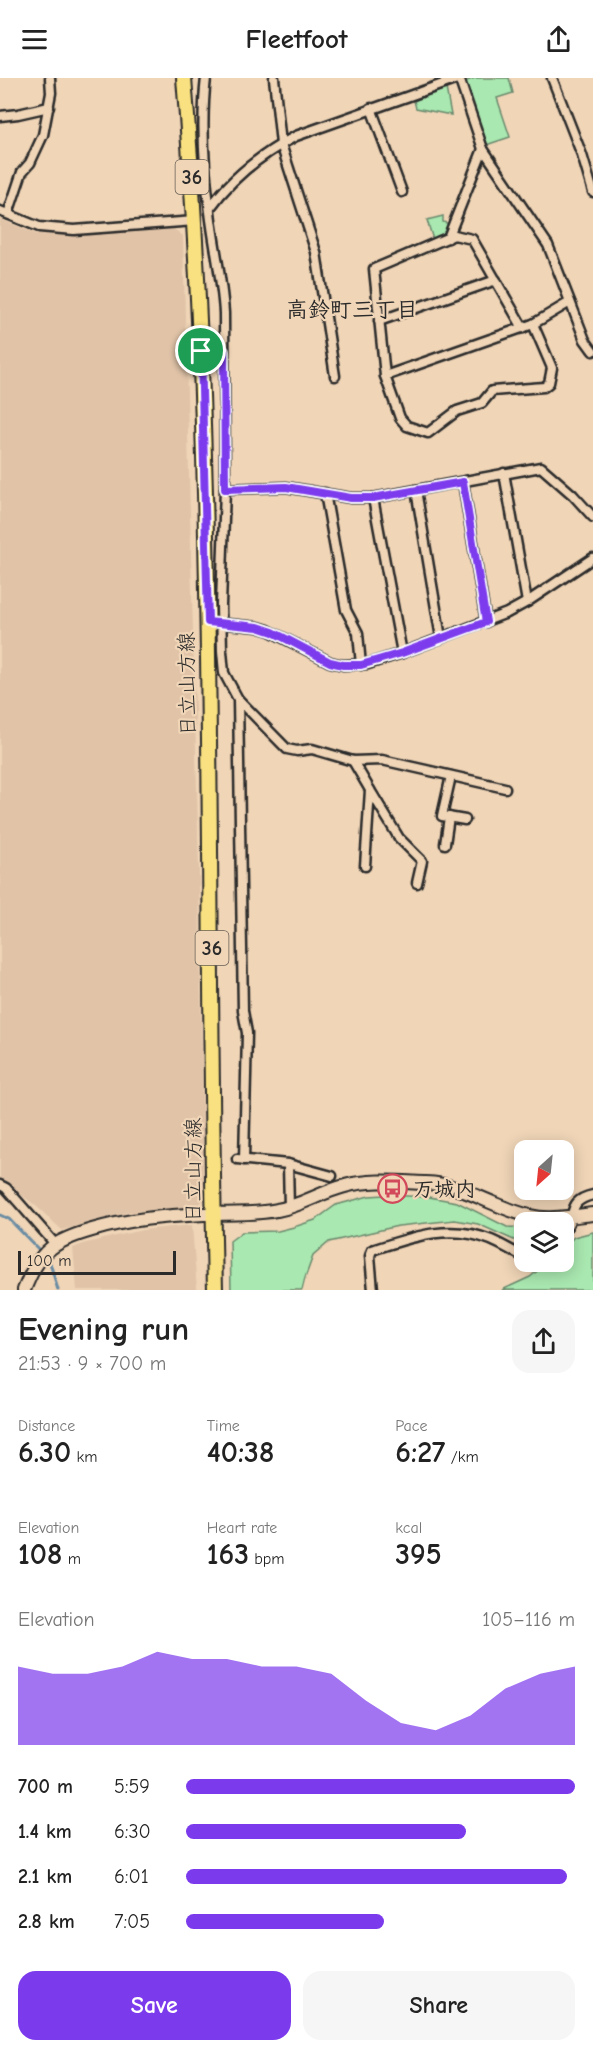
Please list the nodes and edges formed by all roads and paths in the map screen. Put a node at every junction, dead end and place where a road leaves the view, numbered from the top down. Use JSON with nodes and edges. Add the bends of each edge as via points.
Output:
{"nodes":[{"id":1,"x":50,"y":78,"type":"edge"},
{"id":2,"x":184,"y":78,"type":"edge"},
{"id":3,"x":206,"y":78,"type":"edge"},
{"id":4,"x":274,"y":78,"type":"edge"},
{"id":5,"x":459,"y":78,"type":"edge"},
{"id":6,"x":552,"y":78,"type":"edge"},
{"id":7,"x":49,"y":106,"type":"junction"},
{"id":8,"x":370,"y":108,"type":"junction"},
{"id":9,"x":0,"y":116,"type":"edge"},
{"id":10,"x":281,"y":144,"type":"junction"},
{"id":11,"x":483,"y":149,"type":"junction"},
{"id":12,"x":402,"y":192,"type":"dead end"},
{"id":13,"x":593,"y":192,"type":"edge"},
{"id":14,"x":209,"y":209,"type":"junction"},
{"id":15,"x":4,"y":212,"type":"edge"},
{"id":16,"x":195,"y":221,"type":"junction"},
{"id":17,"x":448,"y":238,"type":"junction"},
{"id":18,"x":496,"y":280,"type":"junction"},
{"id":19,"x":570,"y":302,"type":"junction"},
{"id":20,"x":379,"y":321,"type":"junction"},
{"id":21,"x":533,"y":324,"type":"junction"},
{"id":22,"x":523,"y":328,"type":"junction"},
{"id":23,"x":201,"y":351,"type":"junction"},
{"id":24,"x":224,"y":351,"type":"junction"},
{"id":25,"x":593,"y":351,"type":"edge"},
{"id":26,"x":335,"y":376,"type":"dead end"},
{"id":27,"x":385,"y":376,"type":"junction"},
{"id":28,"x":504,"y":473,"type":"junction"},
{"id":29,"x":463,"y":482,"type":"junction"},
{"id":30,"x":225,"y":489,"type":"junction"},
{"id":31,"x":416,"y":489,"type":"junction"},
{"id":32,"x":325,"y":493,"type":"junction"},
{"id":33,"x":373,"y":498,"type":"junction"},
{"id":34,"x":593,"y":517,"type":"edge"},
{"id":35,"x":593,"y":558,"type":"edge"},
{"id":36,"x":527,"y":602,"type":"junction"},
{"id":37,"x":214,"y":622,"type":"junction"},
{"id":38,"x":486,"y":622,"type":"junction"},
{"id":39,"x":441,"y":638,"type":"junction"},
{"id":40,"x":402,"y":653,"type":"junction"},
{"id":41,"x":361,"y":665,"type":"junction"},
{"id":42,"x":238,"y":699,"type":"junction"},
{"id":43,"x":353,"y":761,"type":"junction"},
{"id":44,"x":451,"y":776,"type":"junction"},
{"id":45,"x":505,"y":788,"type":"dead end"},
{"id":46,"x":370,"y":790,"type":"junction"},
{"id":47,"x":449,"y":818,"type":"junction"},
{"id":48,"x":465,"y":820,"type":"dead end"},
{"id":49,"x":445,"y":844,"type":"dead end"},
{"id":50,"x":365,"y":866,"type":"dead end"},
{"id":51,"x":417,"y":883,"type":"dead end"},
{"id":52,"x":288,"y":1164,"type":"junction"},
{"id":53,"x":332,"y":1176,"type":"dead end"},
{"id":54,"x":0,"y":1185,"type":"edge"},
{"id":55,"x":593,"y":1195,"type":"edge"},
{"id":56,"x":289,"y":1208,"type":"junction"},
{"id":57,"x":515,"y":1212,"type":"edge"},
{"id":58,"x":573,"y":1212,"type":"edge"},
{"id":59,"x":214,"y":1214,"type":"junction"},
{"id":60,"x":593,"y":1214,"type":"edge"},
{"id":61,"x":574,"y":1216,"type":"edge"},
{"id":62,"x":53,"y":1247,"type":"junction"},
{"id":63,"x":514,"y":1252,"type":"edge"},
{"id":64,"x":24,"y":1290,"type":"edge"},
{"id":65,"x":215,"y":1290,"type":"edge"},
{"id":66,"x":373,"y":1290,"type":"edge"}],
"edges":[{"from":1,"to":7,"type":"street"},
{"from":2,"to":16,"type":"main road","name":"日立山方線","number":"36"},
{"from":3,"to":14,"type":"street","via":[[204,131]]},
{"from":4,"to":10,"type":"street"},
{"from":5,"to":8,"type":"street"},
{"from":5,"to":11,"type":"street"},
{"from":6,"to":13,"type":"street"},
{"from":7,"to":9,"type":"street"},
{"from":7,"to":15,"type":"street","via":[[43,135]]},
{"from":8,"to":10,"type":"street"},
{"from":8,"to":12,"type":"street"},
{"from":10,"to":14,"type":"street","via":[[231,182]]},
{"from":10,"to":26,"type":"street","via":[[316,252]]},
{"from":11,"to":17,"type":"street"},
{"from":11,"to":19,"type":"street","via":[[548,245]]},
{"from":14,"to":24,"type":"street","via":[[223,290]]},
{"from":15,"to":16,"type":"street","via":[[39,227],[74,230]]},
{"from":16,"to":23,"type":"main road","name":"日立山方線","number":"36"},
{"from":17,"to":18,"type":"street","via":[[454,235],[472,239]]},
{"from":17,"to":20,"type":"street","via":[[374,268]]},
{"from":18,"to":20,"type":"street"},
{"from":18,"to":22,"type":"street"},
{"from":19,"to":21,"type":"street"},
{"from":19,"to":25,"type":"street"},
{"from":20,"to":27,"type":"street"},
{"from":21,"to":22,"type":"street"},
{"from":21,"to":27,"type":"street","via":[[552,368],[549,382],[544,387],[492,391],[482,403],[457,411],[428,433],[407,426],[400,418]]},
{"from":22,"to":27,"type":"street"},
{"from":23,"to":24,"type":"street"},
{"from":23,"to":37,"type":"main road","name":"日立山方線","number":"36"},
{"from":24,"to":30,"type":"street"},
{"from":28,"to":29,"type":"street"},
{"from":28,"to":34,"type":"street","via":[[541,466]]},
{"from":28,"to":36,"type":"street"},
{"from":29,"to":31,"type":"street"},
{"from":29,"to":38,"type":"street"},
{"from":30,"to":32,"type":"street","via":[[286,487]]},
{"from":30,"to":37,"type":"street"},
{"from":31,"to":33,"type":"street"},
{"from":31,"to":39,"type":"street"},
{"from":32,"to":33,"type":"street"},
{"from":32,"to":41,"type":"street","via":[[346,610],[358,633]]},
{"from":33,"to":40,"type":"street"},
{"from":35,"to":36,"type":"street"},
{"from":36,"to":38,"type":"street"},
{"from":37,"to":41,"type":"street","via":[[258,627],[330,662]]},
{"from":37,"to":42,"type":"street","via":[[224,673]]},
{"from":37,"to":59,"type":"main road","name":"日立山方線","number":"36"},
{"from":38,"to":39,"type":"street"},
{"from":39,"to":40,"type":"street"},
{"from":40,"to":41,"type":"street"},
{"from":42,"to":43,"type":"street","via":[[287,749],[312,749]]},
{"from":42,"to":52,"type":"street","via":[[243,1011],[247,1033],[241,1160]]},
{"from":43,"to":44,"type":"street","via":[[382,760]]},
{"from":43,"to":46,"type":"street"},
{"from":44,"to":45,"type":"street"},
{"from":44,"to":47,"type":"street","via":[[442,816]]},
{"from":46,"to":50,"type":"street"},
{"from":46,"to":51,"type":"street","via":[[399,838],[422,861]]},
{"from":47,"to":48,"type":"street"},
{"from":47,"to":49,"type":"street"},
{"from":52,"to":53,"type":"street"},
{"from":52,"to":56,"type":"street"},
{"from":54,"to":62,"type":"street"},
{"from":55,"to":58,"type":"street","via":[[580,1198]]},
{"from":56,"to":57,"type":"street","via":[[356,1183],[429,1183],[457,1188]]},
{"from":56,"to":59,"type":"street"},
{"from":59,"to":62,"type":"street","via":[[117,1222]]},
{"from":59,"to":65,"type":"main road","name":"日立山方線","number":"36"},
{"from":60,"to":61,"type":"street"},
{"from":62,"to":64,"type":"street","via":[[38,1261]]},
{"from":63,"to":66,"type":"street","via":[[475,1234],[456,1231],[414,1237],[372,1250]]}]}
